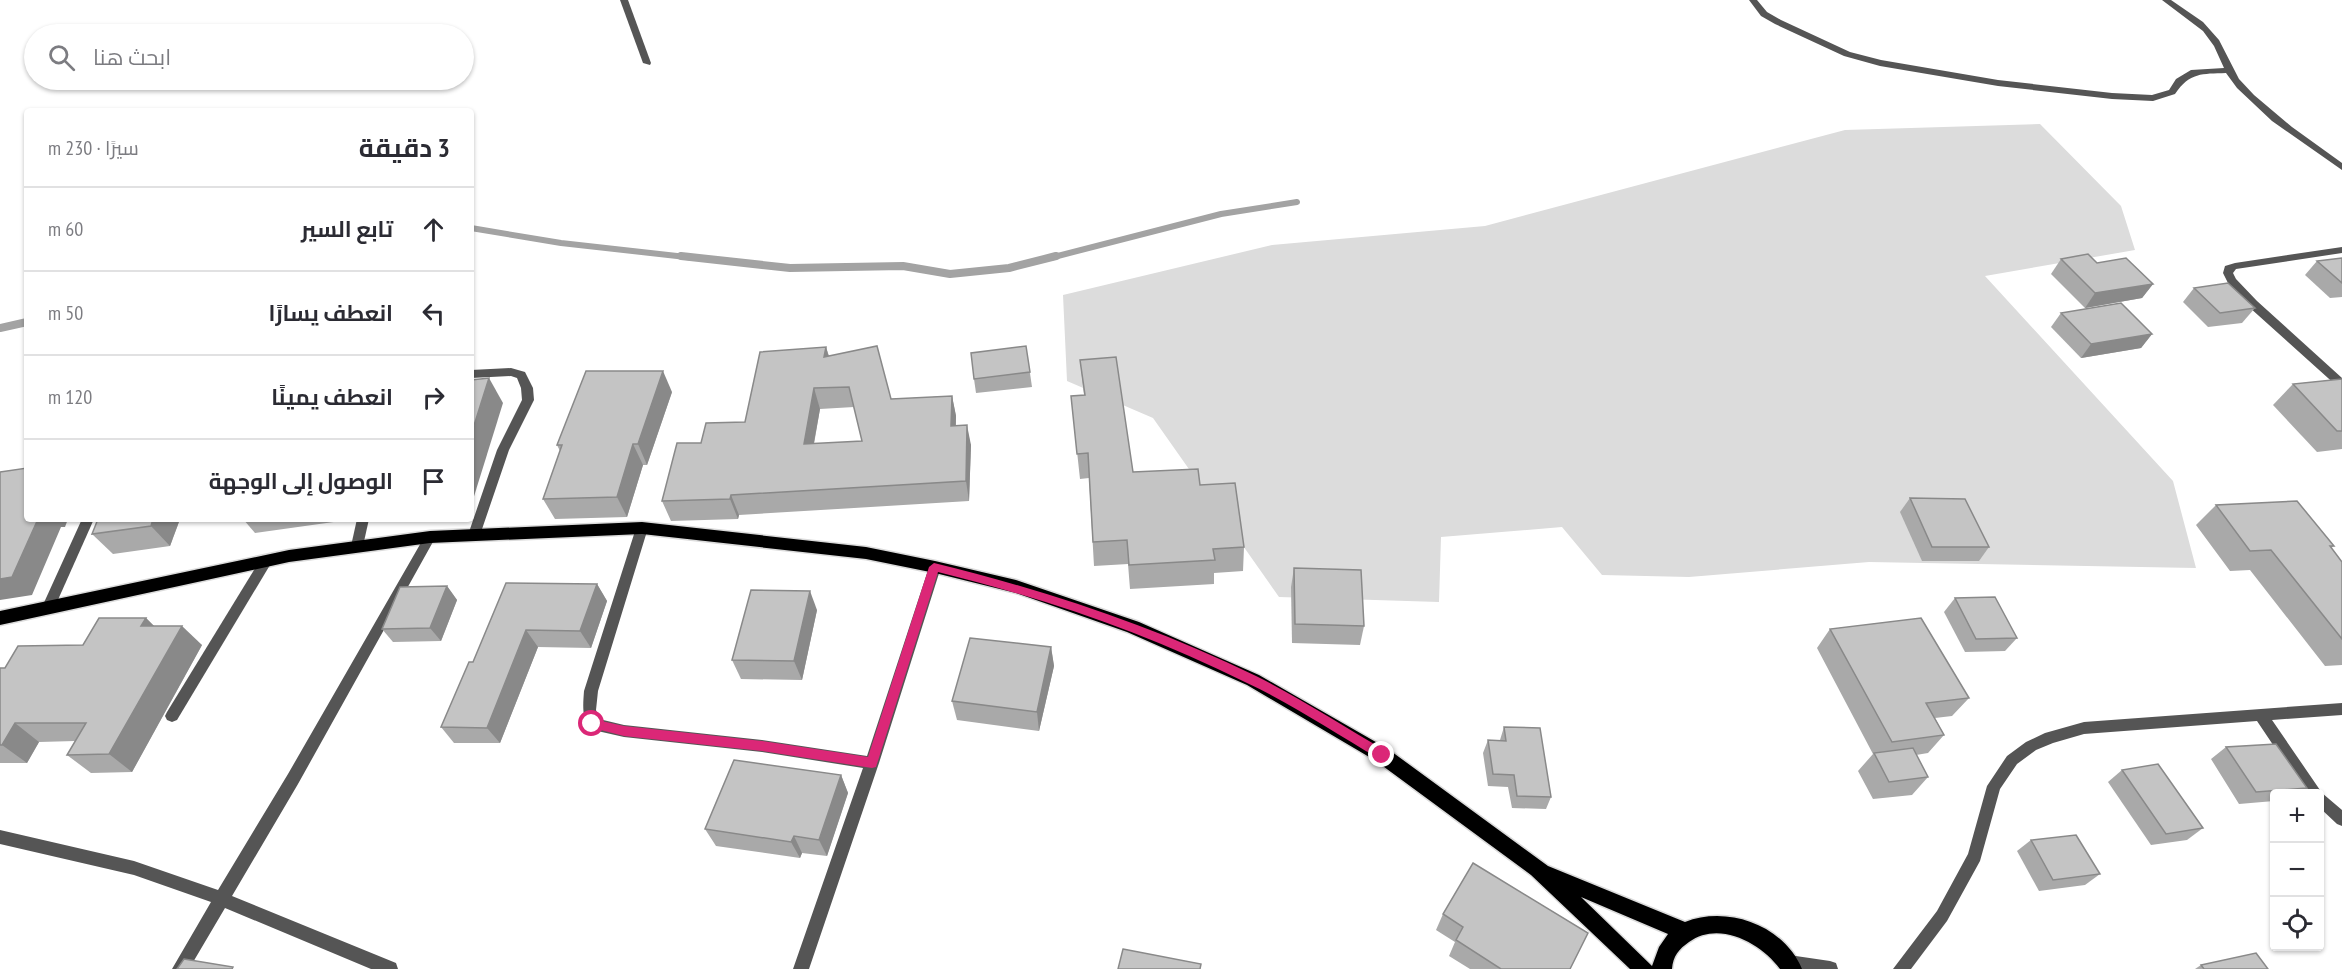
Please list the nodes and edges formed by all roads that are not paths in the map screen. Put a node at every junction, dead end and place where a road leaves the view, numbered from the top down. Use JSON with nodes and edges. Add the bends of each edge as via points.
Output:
{"nodes":[{"id":1,"x":624,"y":0,"type":"edge"},
{"id":2,"x":1753,"y":0,"type":"edge"},
{"id":3,"x":2166,"y":0,"type":"edge"},
{"id":4,"x":647,"y":63,"type":"dead end"},
{"id":5,"x":2229,"y":70,"type":"junction"},
{"id":6,"x":2342,"y":167,"type":"edge"},
{"id":7,"x":2342,"y":250,"type":"edge"},
{"id":8,"x":474,"y":374,"type":"edge"},
{"id":9,"x":2342,"y":384,"type":"edge"},
{"id":10,"x":87,"y":522,"type":"edge"},
{"id":11,"x":362,"y":522,"type":"edge"},
{"id":12,"x":642,"y":528,"type":"junction"},
{"id":13,"x":474,"y":535,"type":"junction"},
{"id":14,"x":429,"y":537,"type":"junction"},
{"id":15,"x":357,"y":546,"type":"junction"},
{"id":16,"x":266,"y":561,"type":"junction"},
{"id":17,"x":934,"y":567,"type":"junction"},
{"id":18,"x":48,"y":607,"type":"junction"},
{"id":19,"x":0,"y":618,"type":"edge"},
{"id":20,"x":2342,"y":709,"type":"edge"},
{"id":21,"x":2260,"y":714,"type":"junction"},
{"id":22,"x":171,"y":716,"type":"dead end"},
{"id":23,"x":872,"y":763,"type":"junction"},
{"id":24,"x":2312,"y":789,"type":"edge"},
{"id":25,"x":2324,"y":803,"type":"edge"},
{"id":26,"x":2342,"y":819,"type":"edge"},
{"id":27,"x":0,"y":837,"type":"edge"},
{"id":28,"x":1538,"y":869,"type":"junction"},
{"id":29,"x":222,"y":899,"type":"junction"},
{"id":30,"x":1684,"y":931,"type":"junction"},
{"id":31,"x":1790,"y":966,"type":"edge"},
{"id":32,"x":180,"y":969,"type":"edge"},
{"id":33,"x":390,"y":969,"type":"edge"},
{"id":34,"x":801,"y":969,"type":"edge"},
{"id":35,"x":1644,"y":969,"type":"edge"},
{"id":36,"x":1662,"y":969,"type":"edge"},
{"id":37,"x":1830,"y":969,"type":"edge"},
{"id":38,"x":1901,"y":969,"type":"edge"}],
"edges":[{"from":1,"to":4,"type":"street"},
{"from":2,"to":5,"type":"street","via":[[1764,14],[1847,54],[1998,83],[2153,98],[2172,92],[2179,81],[2194,72]]},
{"from":3,"to":5,"type":"street","via":[[2205,28]]},
{"from":5,"to":6,"type":"street","via":[[2251,96]]},
{"from":7,"to":9,"type":"street","via":[[2235,266],[2228,273],[2253,304]]},
{"from":8,"to":13,"type":"street","via":[[521,375],[528,400],[503,450]]},
{"from":10,"to":18,"type":"street"},
{"from":11,"to":15,"type":"street"},
{"from":12,"to":13,"type":"main road"},
{"from":12,"to":17,"type":"main road","via":[[866,553]]},
{"from":12,"to":23,"type":"street","via":[[591,691],[592,724]]},
{"from":13,"to":14,"type":"main road"},
{"from":14,"to":15,"type":"main road"},
{"from":14,"to":29,"type":"street"},
{"from":15,"to":16,"type":"main road"},
{"from":16,"to":18,"type":"main road"},
{"from":16,"to":22,"type":"street"},
{"from":17,"to":23,"type":"street"},
{"from":17,"to":28,"type":"main road","via":[[1016,587],[1133,627],[1253,680],[1382,755]]},
{"from":18,"to":19,"type":"main road"},
{"from":20,"to":21,"type":"street"},
{"from":21,"to":24,"type":"street"},
{"from":21,"to":38,"type":"street","via":[[2084,728],[2031,746],[2012,760],[1994,786],[1975,856],[1942,916]]},
{"from":23,"to":34,"type":"street"},
{"from":25,"to":26,"type":"street"},
{"from":27,"to":29,"type":"street","via":[[134,868]]},
{"from":28,"to":30,"type":"main road"},
{"from":28,"to":35,"type":"main road"},
{"from":29,"to":32,"type":"street"},
{"from":29,"to":33,"type":"street"},
{"from":30,"to":31,"type":"main road","via":[[1703,924],[1726,924],[1749,931],[1771,944]]},
{"from":30,"to":36,"type":"main road","via":[[1670,945]]},
{"from":31,"to":37,"type":"street"}]}
